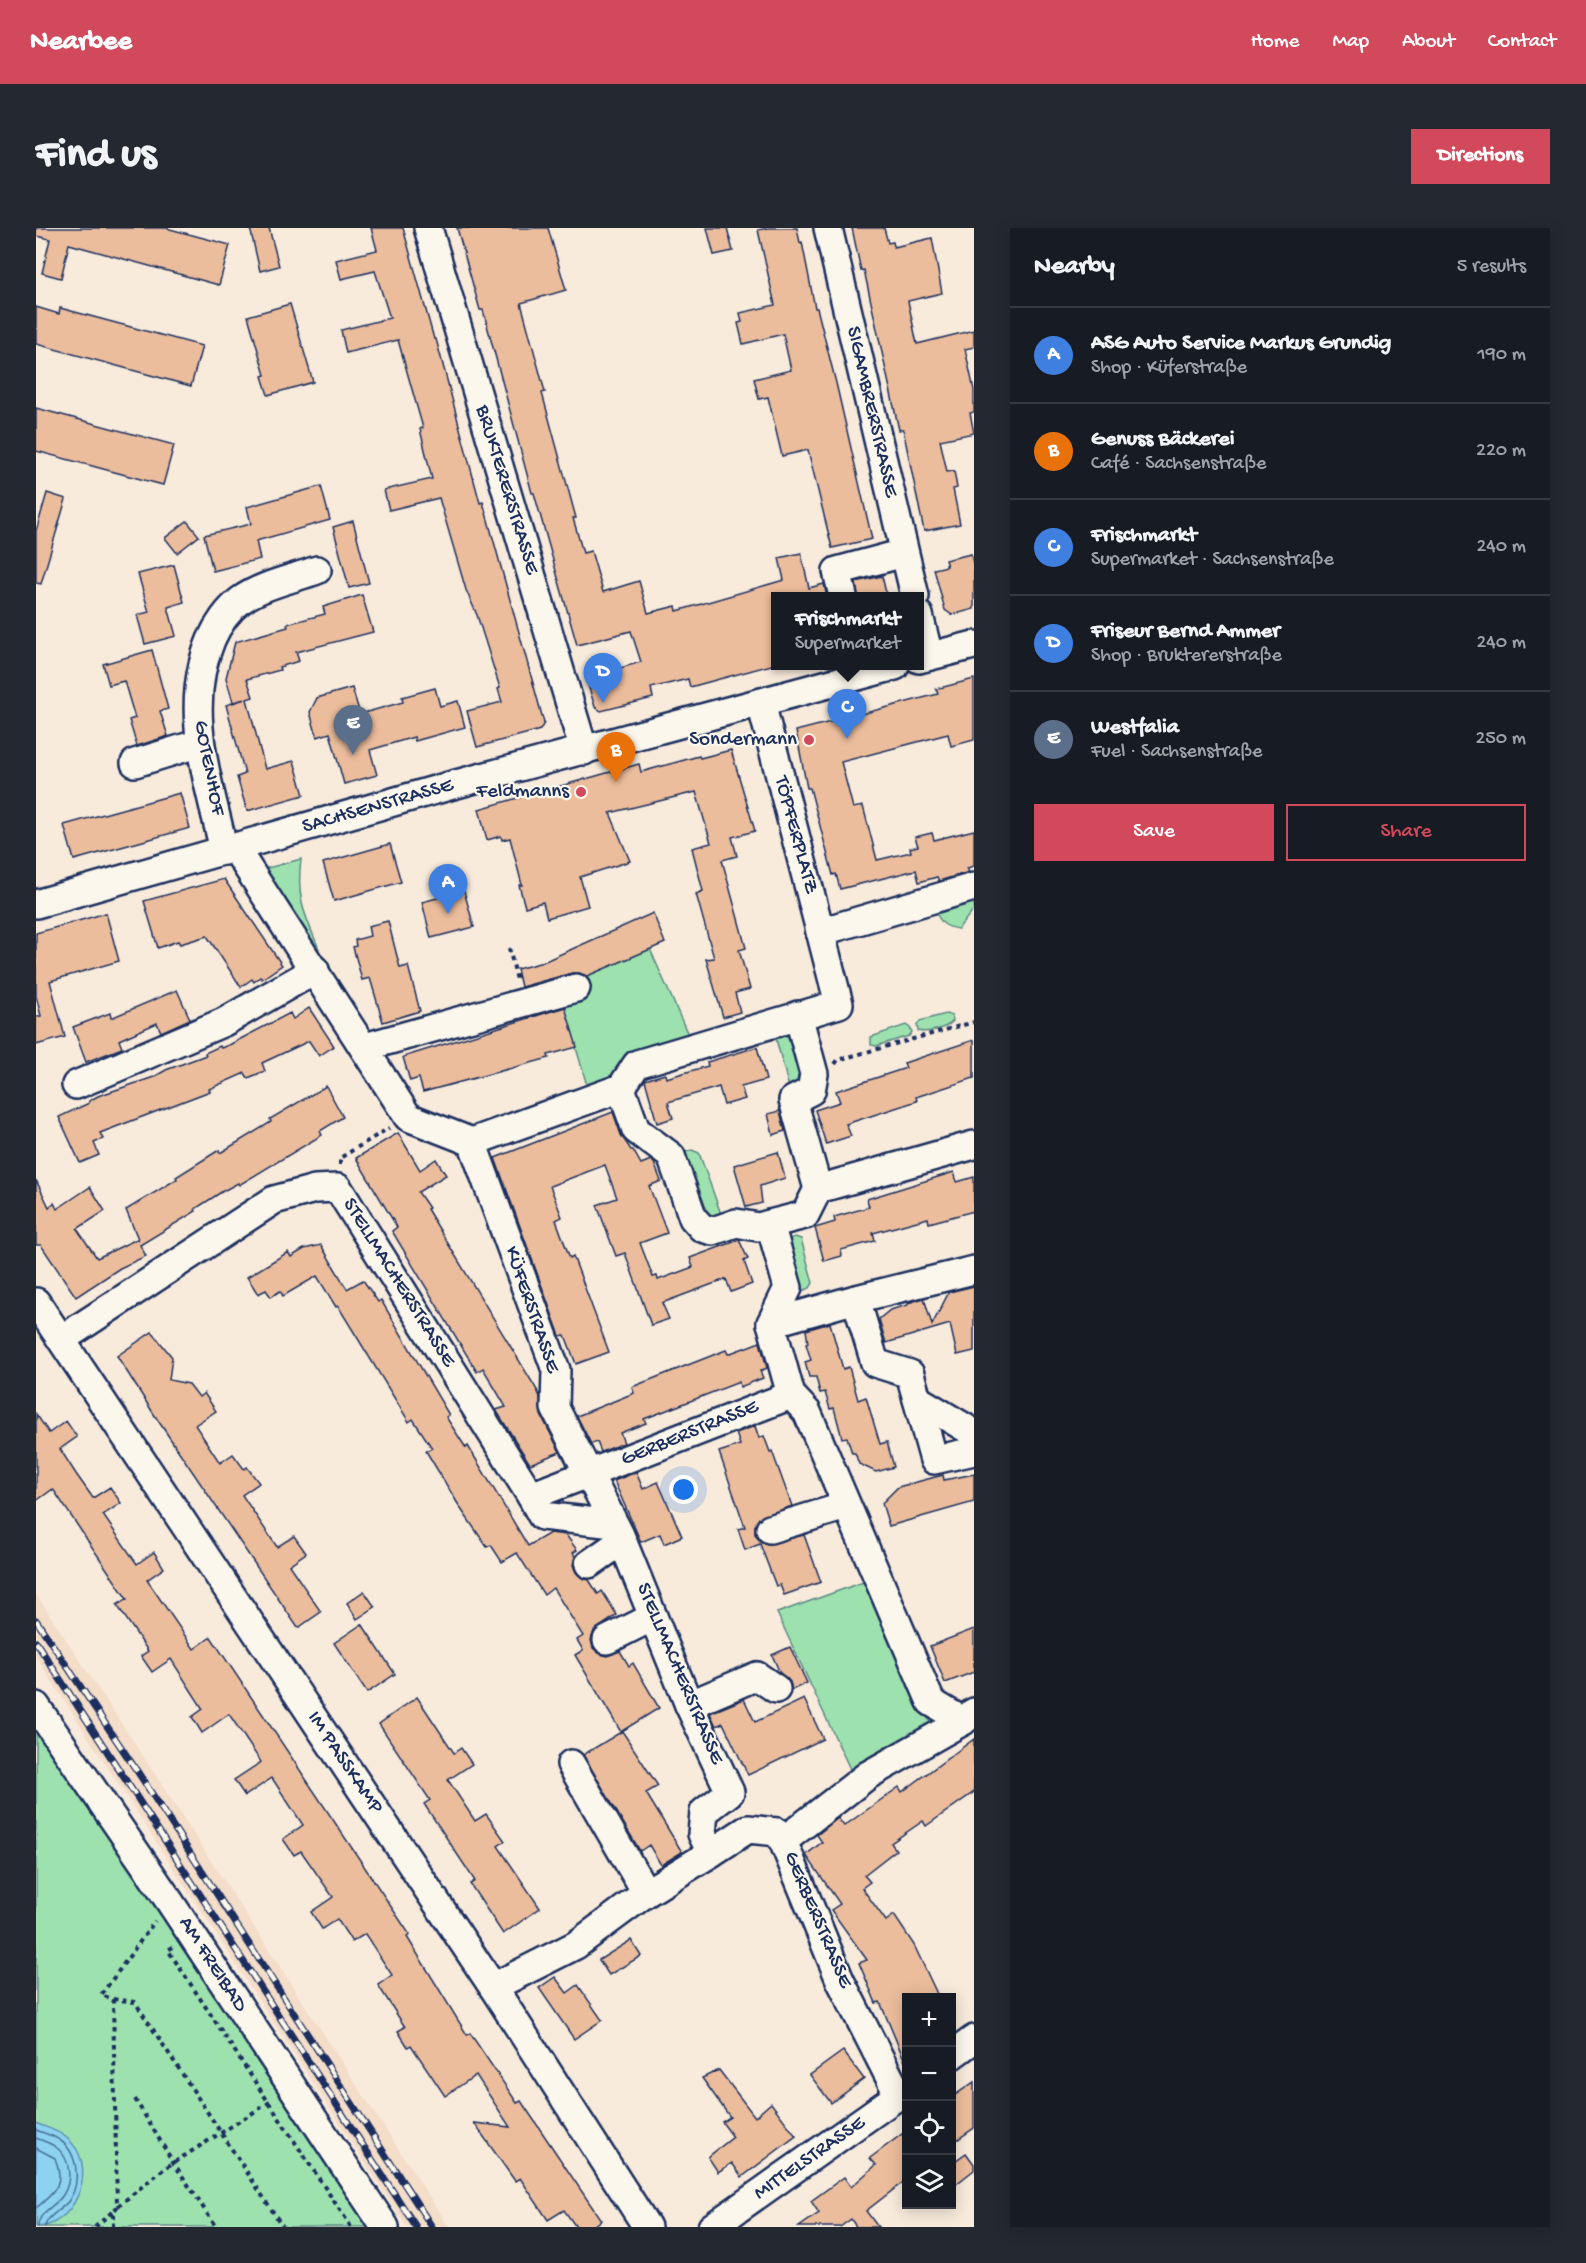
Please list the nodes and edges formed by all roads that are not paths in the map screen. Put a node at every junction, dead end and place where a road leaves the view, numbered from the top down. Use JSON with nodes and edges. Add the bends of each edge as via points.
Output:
{"nodes":[{"id":1,"x":428,"y":228,"type":"edge"},
{"id":2,"x":828,"y":228,"type":"edge"},
{"id":3,"x":904,"y":553,"type":"junction"},
{"id":4,"x":317,"y":570,"type":"dead end"},
{"id":5,"x":842,"y":592,"type":"edge"},
{"id":6,"x":914,"y":592,"type":"edge"},
{"id":7,"x":974,"y":645,"type":"edge"},
{"id":8,"x":924,"y":658,"type":"edge"},
{"id":9,"x":862,"y":670,"type":"edge"},
{"id":10,"x":837,"y":673,"type":"edge"},
{"id":11,"x":761,"y":703,"type":"junction"},
{"id":12,"x":200,"y":743,"type":"junction"},
{"id":13,"x":584,"y":751,"type":"junction"},
{"id":14,"x":135,"y":763,"type":"dead end"},
{"id":15,"x":230,"y":850,"type":"junction"},
{"id":16,"x":974,"y":887,"type":"edge"},
{"id":17,"x":36,"y":904,"type":"edge"},
{"id":18,"x":820,"y":932,"type":"junction"},
{"id":19,"x":315,"y":970,"type":"junction"},
{"id":20,"x":576,"y":988,"type":"dead end"},
{"id":21,"x":798,"y":1015,"type":"junction"},
{"id":22,"x":365,"y":1047,"type":"junction"},
{"id":23,"x":76,"y":1085,"type":"dead end"},
{"id":24,"x":621,"y":1088,"type":"junction"},
{"id":25,"x":472,"y":1142,"type":"junction"},
{"id":26,"x":974,"y":1145,"type":"edge"},
{"id":27,"x":818,"y":1189,"type":"junction"},
{"id":28,"x":770,"y":1224,"type":"junction"},
{"id":29,"x":974,"y":1270,"type":"edge"},
{"id":30,"x":856,"y":1299,"type":"junction"},
{"id":31,"x":36,"y":1302,"type":"edge"},
{"id":32,"x":771,"y":1323,"type":"junction"},
{"id":33,"x":62,"y":1340,"type":"junction"},
{"id":34,"x":791,"y":1395,"type":"junction"},
{"id":35,"x":917,"y":1399,"type":"junction"},
{"id":36,"x":974,"y":1433,"type":"edge"},
{"id":37,"x":974,"y":1451,"type":"edge"},
{"id":38,"x":589,"y":1475,"type":"junction"},
{"id":39,"x":531,"y":1496,"type":"junction"},
{"id":40,"x":846,"y":1506,"type":"junction"},
{"id":41,"x":770,"y":1529,"type":"dead end"},
{"id":42,"x":618,"y":1532,"type":"junction"},
{"id":43,"x":589,"y":1564,"type":"dead end"},
{"id":44,"x":653,"y":1617,"type":"junction"},
{"id":45,"x":607,"y":1640,"type":"dead end"},
{"id":46,"x":776,"y":1689,"type":"dead end"},
{"id":47,"x":689,"y":1705,"type":"junction"},
{"id":48,"x":36,"y":1706,"type":"edge"},
{"id":49,"x":969,"y":1716,"type":"edge"},
{"id":50,"x":571,"y":1764,"type":"dead end"},
{"id":51,"x":730,"y":1792,"type":"junction"},
{"id":52,"x":748,"y":1829,"type":"junction"},
{"id":53,"x":783,"y":1841,"type":"junction"},
{"id":54,"x":711,"y":1853,"type":"junction"},
{"id":55,"x":646,"y":1893,"type":"junction"},
{"id":56,"x":493,"y":1987,"type":"junction"},
{"id":57,"x":974,"y":2039,"type":"edge"},
{"id":58,"x":956,"y":2052,"type":"edge"},
{"id":59,"x":902,"y":2091,"type":"edge"},
{"id":60,"x":902,"y":2094,"type":"edge"},
{"id":61,"x":385,"y":2227,"type":"edge"},
{"id":62,"x":647,"y":2227,"type":"edge"},
{"id":63,"x":712,"y":2227,"type":"edge"}],
"edges":[{"from":1,"to":13,"type":"street","name":"BRUKTERERSTRASSE"},
{"from":2,"to":3,"type":"street","name":"SIGAMBRERSTRASSE"},
{"from":3,"to":5,"type":"street","via":[[837,571]]},
{"from":3,"to":6,"type":"street","name":"SIGAMBRERSTRASSE"},
{"from":4,"to":12,"type":"street","name":"GOTENHOF","via":[[253,592],[220,622],[202,661],[198,681]]},
{"from":7,"to":8,"type":"street"},
{"from":9,"to":10,"type":"street","name":"SACHSENSTRASSE"},
{"from":10,"to":11,"type":"street","name":"SACHSENSTRASSE"},
{"from":11,"to":13,"type":"street","name":"SACHSENSTRASSE"},
{"from":11,"to":18,"type":"street","name":"TÖPFERPLATZ"},
{"from":12,"to":14,"type":"street"},
{"from":12,"to":15,"type":"street","name":"GOTENHOF"},
{"from":13,"to":15,"type":"street","name":"SACHSENSTRASSE"},
{"from":15,"to":17,"type":"street","name":"SACHSENSTRASSE"},
{"from":15,"to":19,"type":"street"},
{"from":16,"to":18,"type":"street","via":[[868,923]]},
{"from":18,"to":21,"type":"street","name":"TÖPFERPLATZ","via":[[838,974],[839,1004]]},
{"from":19,"to":22,"type":"street"},
{"from":19,"to":23,"type":"street","via":[[224,1022]]},
{"from":20,"to":22,"type":"street"},
{"from":21,"to":24,"type":"street","via":[[637,1064]]},
{"from":21,"to":27,"type":"street","via":[[814,1074],[811,1091],[793,1100]]},
{"from":22,"to":25,"type":"street","via":[[408,1117]]},
{"from":24,"to":25,"type":"street"},
{"from":24,"to":28,"type":"street","via":[[636,1130],[671,1156],[693,1218],[702,1228],[713,1231],[736,1223],[758,1227]]},
{"from":25,"to":38,"type":"street","name":"KÜFERSTRASSE","via":[[556,1370],[555,1408]]},
{"from":26,"to":27,"type":"street"},
{"from":27,"to":28,"type":"street","via":[[805,1215]]},
{"from":28,"to":32,"type":"street","via":[[788,1288]]},
{"from":29,"to":30,"type":"street"},
{"from":30,"to":32,"type":"street"},
{"from":30,"to":35,"type":"street","via":[[875,1363],[910,1374]]},
{"from":31,"to":33,"type":"street","name":"IM PASSKAMP"},
{"from":32,"to":34,"type":"street","name":"GERBERSTRASSE"},
{"from":33,"to":39,"type":"street","name":"STELLMACHERSTRASSE","via":[[274,1200],[315,1189],[338,1188]]},
{"from":33,"to":56,"type":"street","name":"IM PASSKAMP"},
{"from":34,"to":38,"type":"street","name":"GERBERSTRASSE"},
{"from":34,"to":40,"type":"street","name":"GERBERSTRASSE","via":[[807,1412]]},
{"from":35,"to":36,"type":"street"},
{"from":35,"to":37,"type":"street","via":[[934,1460]]},
{"from":38,"to":39,"type":"street"},
{"from":38,"to":42,"type":"street","name":"STELLMACHERSTRASSE"},
{"from":39,"to":42,"type":"street","name":"STELLMACHERSTRASSE","via":[[542,1516]]},
{"from":40,"to":41,"type":"street"},
{"from":40,"to":49,"type":"street","name":"GERBERSTRASSE","via":[[931,1702]]},
{"from":42,"to":43,"type":"street"},
{"from":42,"to":44,"type":"street","name":"STELLMACHERSTRASSE"},
{"from":44,"to":45,"type":"street"},
{"from":44,"to":47,"type":"street","name":"STELLMACHERSTRASSE"},
{"from":46,"to":47,"type":"street","via":[[757,1676]]},
{"from":47,"to":51,"type":"street","name":"STELLMACHERSTRASSE"},
{"from":48,"to":61,"type":"street","name":"AM FREIBAD","via":[[163,1911],[293,2087]]},
{"from":49,"to":53,"type":"street","name":"GERBERSTRASSE","via":[[868,1775]]},
{"from":50,"to":55,"type":"street"},
{"from":51,"to":52,"type":"street","name":"STELLMACHERSTRASSE"},
{"from":51,"to":54,"type":"street","name":"STELLMACHERSTRASSE","via":[[704,1812],[702,1834]]},
{"from":52,"to":53,"type":"street","via":[[777,1832]]},
{"from":52,"to":54,"type":"street"},
{"from":53,"to":59,"type":"street","name":"GERBERSTRASSE","via":[[840,1980]]},
{"from":54,"to":55,"type":"street"},
{"from":55,"to":56,"type":"street","via":[[576,1946]]},
{"from":56,"to":62,"type":"street","name":"IM PASSKAMP"},
{"from":57,"to":58,"type":"street"},
{"from":60,"to":63,"type":"street","name":"MITTELSTRASSE"}]}
